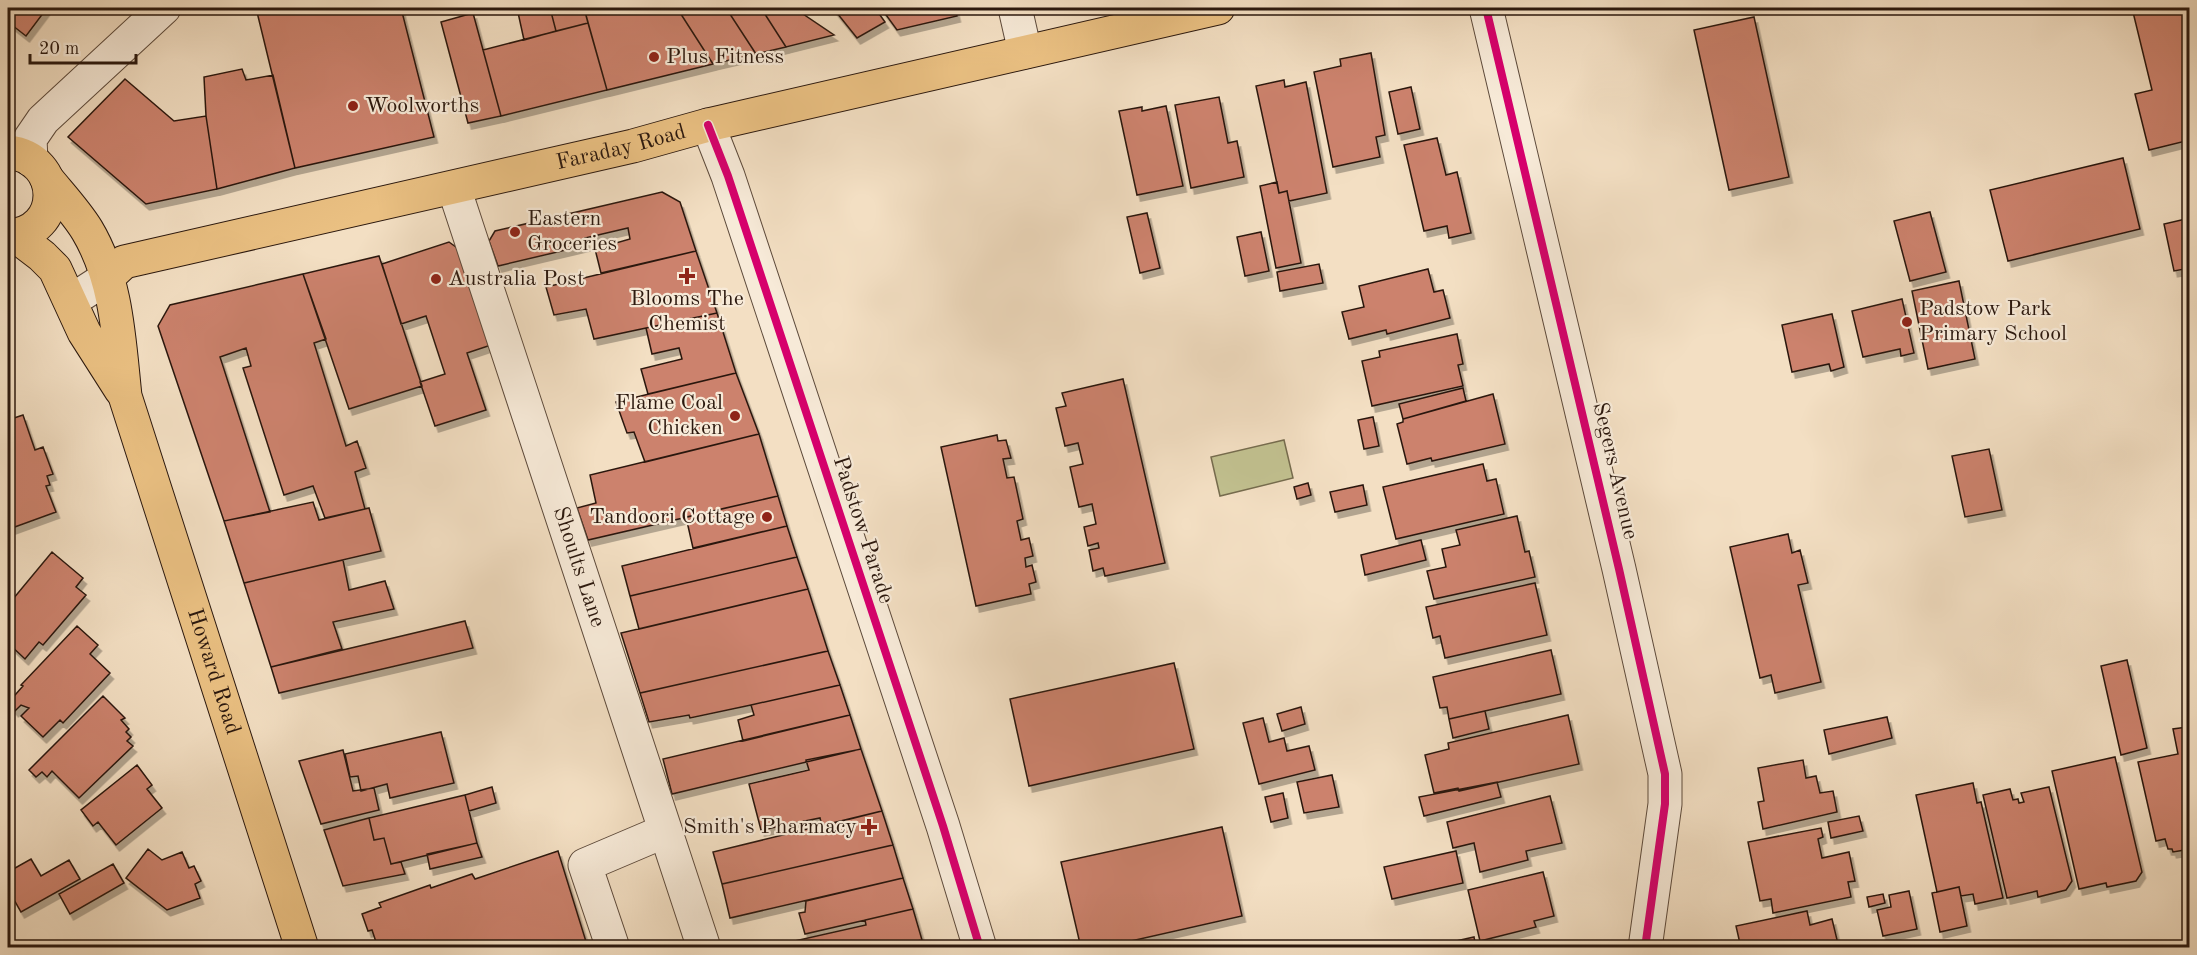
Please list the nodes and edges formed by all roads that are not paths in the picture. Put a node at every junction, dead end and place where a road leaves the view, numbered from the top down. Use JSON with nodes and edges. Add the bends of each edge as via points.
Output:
{"nodes":[{"id":1,"x":164,"y":8,"type":"edge"},
{"id":2,"x":1015,"y":8,"type":"edge"},
{"id":3,"x":1218,"y":8,"type":"edge"},
{"id":4,"x":1486,"y":8,"type":"edge"},
{"id":5,"x":1025,"y":52,"type":"junction"},
{"id":6,"x":708,"y":125,"type":"junction"},
{"id":7,"x":23,"y":157,"type":"edge"},
{"id":8,"x":454,"y":188,"type":"junction"},
{"id":9,"x":12,"y":236,"type":"edge"},
{"id":10,"x":108,"y":277,"type":"junction"},
{"id":11,"x":71,"y":301,"type":"junction"},
{"id":12,"x":125,"y":396,"type":"junction"},
{"id":13,"x":665,"y":831,"type":"junction"},
{"id":14,"x":302,"y":948,"type":"edge"},
{"id":15,"x":613,"y":948,"type":"edge"},
{"id":16,"x":704,"y":948,"type":"edge"},
{"id":17,"x":980,"y":948,"type":"edge"},
{"id":18,"x":1645,"y":948,"type":"edge"}],
"edges":[{"from":1,"to":7,"type":"street","via":[[43,120]]},
{"from":2,"to":5,"type":"street"},
{"from":3,"to":5,"type":"main road","name":"Faraday Road"},
{"from":4,"to":18,"type":"street","name":"Segers Avenue","via":[[1665,774],[1665,804]]},
{"from":5,"to":6,"type":"main road","name":"Faraday Road"},
{"from":6,"to":8,"type":"main road","name":"Faraday Road"},
{"from":6,"to":17,"type":"street","name":"Padstow Parade","via":[[736,198]]},
{"from":7,"to":9,"type":"main road","via":[[50,203],[31,230]]},
{"from":7,"to":10,"type":"main road","name":"Howard Road","via":[[86,228]]},
{"from":8,"to":10,"type":"main road","name":"Faraday Road","via":[[124,262]]},
{"from":8,"to":13,"type":"street","name":"Shoults Lane"},
{"from":9,"to":11,"type":"main road","name":"Howard Road","via":[[55,269]]},
{"from":10,"to":11,"type":"street","name":"Faraday Road"},
{"from":10,"to":12,"type":"main road","name":"Howard Road"},
{"from":11,"to":12,"type":"main road","name":"Howard Road","via":[[84,332]]},
{"from":12,"to":14,"type":"main road","name":"Howard Road"},
{"from":13,"to":15,"type":"street","via":[[585,865]]},
{"from":13,"to":16,"type":"street","name":"Shoults Lane"}]}
